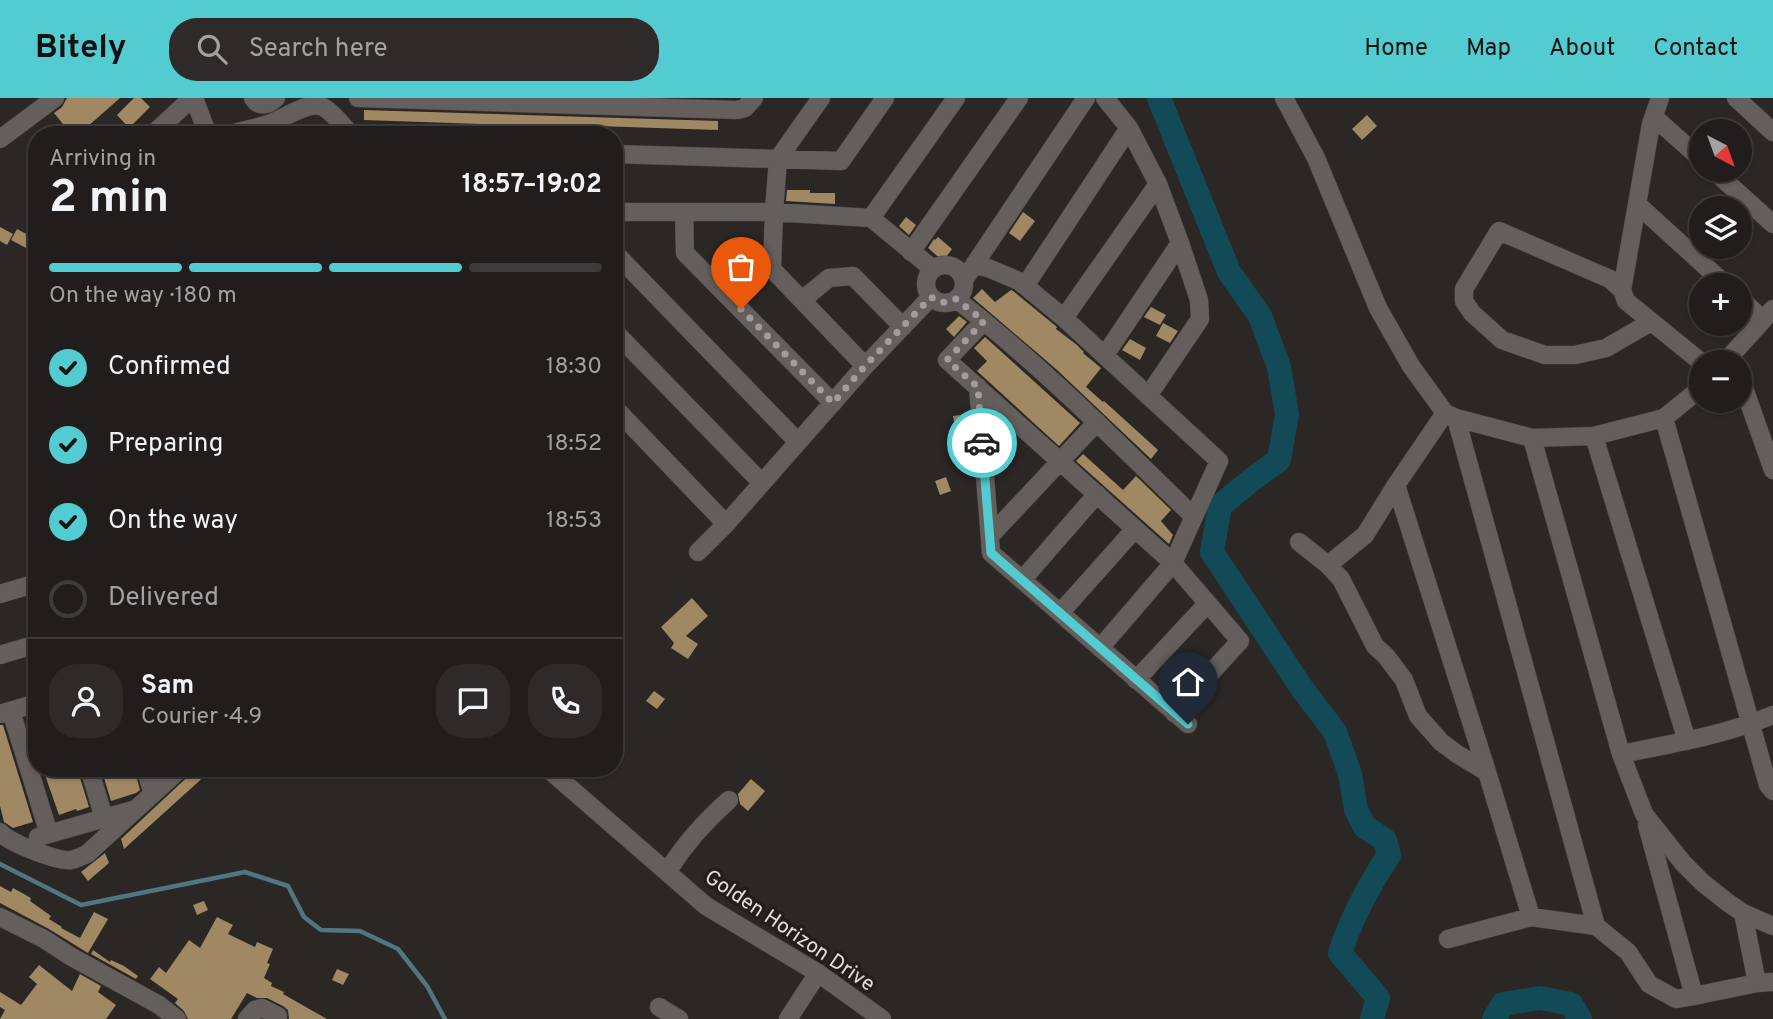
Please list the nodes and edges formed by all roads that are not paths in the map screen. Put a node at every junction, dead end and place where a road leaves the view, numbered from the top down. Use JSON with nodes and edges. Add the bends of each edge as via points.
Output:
{"nodes":[{"id":1,"x":55,"y":98,"type":"edge"},
{"id":2,"x":193,"y":98,"type":"edge"},
{"id":3,"x":253,"y":98,"type":"edge"},
{"id":4,"x":359,"y":98,"type":"edge"},
{"id":5,"x":754,"y":98,"type":"edge"},
{"id":6,"x":821,"y":98,"type":"edge"},
{"id":7,"x":885,"y":98,"type":"edge"},
{"id":8,"x":956,"y":98,"type":"edge"},
{"id":9,"x":1019,"y":98,"type":"edge"},
{"id":10,"x":1086,"y":98,"type":"edge"},
{"id":11,"x":1105,"y":98,"type":"edge"},
{"id":12,"x":1284,"y":98,"type":"edge"},
{"id":13,"x":1660,"y":98,"type":"edge"},
{"id":14,"x":1736,"y":98,"type":"edge"},
{"id":15,"x":436,"y":99,"type":"edge"},
{"id":16,"x":274,"y":100,"type":"edge"},
{"id":17,"x":692,"y":104,"type":"edge"},
{"id":18,"x":1654,"y":117,"type":"junction"},
{"id":19,"x":162,"y":126,"type":"edge"},
{"id":20,"x":204,"y":126,"type":"edge"},
{"id":21,"x":269,"y":126,"type":"edge"},
{"id":22,"x":342,"y":126,"type":"edge"},
{"id":23,"x":1129,"y":128,"type":"junction"},
{"id":24,"x":1773,"y":132,"type":"edge"},
{"id":25,"x":0,"y":139,"type":"edge"},
{"id":26,"x":1689,"y":148,"type":"edge"},
{"id":27,"x":623,"y":155,"type":"edge"},
{"id":28,"x":778,"y":159,"type":"junction"},
{"id":29,"x":1726,"y":182,"type":"edge"},
{"id":30,"x":1158,"y":184,"type":"junction"},
{"id":31,"x":1637,"y":204,"type":"junction"},
{"id":32,"x":623,"y":212,"type":"edge"},
{"id":33,"x":684,"y":212,"type":"junction"},
{"id":34,"x":774,"y":212,"type":"junction"},
{"id":35,"x":871,"y":218,"type":"junction"},
{"id":36,"x":1773,"y":225,"type":"edge"},
{"id":37,"x":1181,"y":243,"type":"junction"},
{"id":38,"x":911,"y":252,"type":"junction"},
{"id":39,"x":623,"y":261,"type":"edge"},
{"id":40,"x":933,"y":269,"type":"junction"},
{"id":41,"x":969,"y":273,"type":"junction"},
{"id":42,"x":1713,"y":273,"type":"edge"},
{"id":43,"x":1025,"y":286,"type":"junction"},
{"id":44,"x":1622,"y":290,"type":"junction"},
{"id":45,"x":931,"y":297,"type":"junction"},
{"id":46,"x":956,"y":299,"type":"junction"},
{"id":47,"x":802,"y":300,"type":"junction"},
{"id":48,"x":1752,"y":305,"type":"edge"},
{"id":49,"x":1768,"y":314,"type":"edge"},
{"id":50,"x":1064,"y":318,"type":"junction"},
{"id":51,"x":984,"y":321,"type":"junction"},
{"id":52,"x":1651,"y":322,"type":"junction"},
{"id":53,"x":903,"y":327,"type":"junction"},
{"id":54,"x":623,"y":340,"type":"edge"},
{"id":55,"x":1738,"y":350,"type":"edge"},
{"id":56,"x":1689,"y":352,"type":"edge"},
{"id":57,"x":1105,"y":355,"type":"junction"},
{"id":58,"x":865,"y":366,"type":"junction"},
{"id":59,"x":978,"y":387,"type":"junction"},
{"id":60,"x":1148,"y":396,"type":"junction"},
{"id":61,"x":1689,"y":398,"type":"edge"},
{"id":62,"x":833,"y":403,"type":"junction"},
{"id":63,"x":1752,"y":411,"type":"edge"},
{"id":64,"x":1451,"y":415,"type":"junction"},
{"id":65,"x":623,"y":416,"type":"edge"},
{"id":66,"x":1664,"y":418,"type":"junction"},
{"id":67,"x":1097,"y":422,"type":"junction"},
{"id":68,"x":1594,"y":436,"type":"junction"},
{"id":69,"x":1532,"y":439,"type":"junction"},
{"id":70,"x":798,"y":442,"type":"junction"},
{"id":71,"x":1060,"y":461,"type":"junction"},
{"id":72,"x":1773,"y":470,"type":"edge"},
{"id":73,"x":762,"y":483,"type":"junction"},
{"id":74,"x":1396,"y":485,"type":"junction"},
{"id":75,"x":1097,"y":494,"type":"junction"},
{"id":76,"x":1194,"y":517,"type":"junction"},
{"id":77,"x":726,"y":524,"type":"junction"},
{"id":78,"x":1135,"y":529,"type":"junction"},
{"id":79,"x":990,"y":536,"type":"junction"},
{"id":80,"x":1299,"y":542,"type":"dead end"},
{"id":81,"x":698,"y":552,"type":"dead end"},
{"id":82,"x":1173,"y":563,"type":"junction"},
{"id":83,"x":1328,"y":565,"type":"junction"},
{"id":84,"x":1022,"y":580,"type":"junction"},
{"id":85,"x":28,"y":586,"type":"edge"},
{"id":86,"x":0,"y":594,"type":"edge"},
{"id":87,"x":1207,"y":604,"type":"junction"},
{"id":88,"x":1060,"y":613,"type":"junction"},
{"id":89,"x":28,"y":647,"type":"edge"},
{"id":90,"x":1100,"y":648,"type":"junction"},
{"id":91,"x":0,"y":655,"type":"edge"},
{"id":92,"x":1136,"y":680,"type":"junction"},
{"id":93,"x":28,"y":706,"type":"edge"},
{"id":94,"x":6,"y":713,"type":"edge"},
{"id":95,"x":1773,"y":715,"type":"edge"},
{"id":96,"x":1751,"y":724,"type":"junction"},
{"id":97,"x":1687,"y":741,"type":"junction"},
{"id":98,"x":1620,"y":754,"type":"junction"},
{"id":99,"x":1488,"y":772,"type":"junction"},
{"id":100,"x":28,"y":775,"type":"edge"},
{"id":101,"x":29,"y":777,"type":"edge"},
{"id":102,"x":92,"y":777,"type":"edge"},
{"id":103,"x":148,"y":777,"type":"edge"},
{"id":104,"x":171,"y":777,"type":"edge"},
{"id":105,"x":557,"y":777,"type":"edge"},
{"id":106,"x":1773,"y":791,"type":"edge"},
{"id":107,"x":153,"y":794,"type":"junction"},
{"id":108,"x":729,"y":800,"type":"dead end"},
{"id":109,"x":136,"y":809,"type":"junction"},
{"id":110,"x":1644,"y":814,"type":"junction"},
{"id":111,"x":104,"y":818,"type":"junction"},
{"id":112,"x":0,"y":832,"type":"edge"},
{"id":113,"x":49,"y":834,"type":"junction"},
{"id":114,"x":15,"y":843,"type":"junction"},
{"id":115,"x":667,"y":872,"type":"junction"},
{"id":116,"x":1743,"y":913,"type":"junction"},
{"id":117,"x":0,"y":917,"type":"edge"},
{"id":118,"x":1531,"y":917,"type":"junction"},
{"id":119,"x":1595,"y":926,"type":"junction"},
{"id":120,"x":1773,"y":926,"type":"edge"},
{"id":121,"x":1448,"y":939,"type":"dead end"},
{"id":122,"x":818,"y":973,"type":"junction"},
{"id":123,"x":1765,"y":983,"type":"edge"},
{"id":124,"x":1694,"y":996,"type":"junction"},
{"id":125,"x":659,"y":1007,"type":"dead end"},
{"id":126,"x":278,"y":1016,"type":"dead end"},
{"id":127,"x":177,"y":1019,"type":"edge"},
{"id":128,"x":247,"y":1019,"type":"edge"},
{"id":129,"x":679,"y":1019,"type":"edge"},
{"id":130,"x":788,"y":1019,"type":"edge"},
{"id":131,"x":882,"y":1019,"type":"edge"}],
"edges":[{"from":1,"to":25,"type":"street"},
{"from":2,"to":19,"type":"street"},
{"from":2,"to":20,"type":"street"},
{"from":3,"to":16,"type":"street","via":[[265,105]]},
{"from":4,"to":15,"type":"street"},
{"from":5,"to":17,"type":"street","via":[[742,110]]},
{"from":6,"to":28,"type":"street"},
{"from":7,"to":28,"type":"street","via":[[841,161]]},
{"from":8,"to":35,"type":"street"},
{"from":9,"to":38,"type":"street"},
{"from":10,"to":41,"type":"street"},
{"from":11,"to":23,"type":"street"},
{"from":12,"to":64,"type":"street","via":[[1316,159],[1378,308],[1411,366]]},
{"from":13,"to":18,"type":"street"},
{"from":14,"to":24,"type":"street"},
{"from":15,"to":17,"type":"street"},
{"from":18,"to":26,"type":"street"},
{"from":18,"to":31,"type":"street"},
{"from":21,"to":22,"type":"street","via":[[317,105]]},
{"from":23,"to":30,"type":"street"},
{"from":23,"to":43,"type":"street"},
{"from":27,"to":28,"type":"street"},
{"from":28,"to":34,"type":"street"},
{"from":29,"to":36,"type":"street"},
{"from":30,"to":37,"type":"street"},
{"from":30,"to":50,"type":"street"},
{"from":31,"to":42,"type":"street"},
{"from":31,"to":44,"type":"street"},
{"from":32,"to":33,"type":"street"},
{"from":33,"to":34,"type":"street"},
{"from":33,"to":62,"type":"street","via":[[685,253]]},
{"from":34,"to":35,"type":"street"},
{"from":34,"to":47,"type":"street","via":[[772,269]]},
{"from":35,"to":38,"type":"street"},
{"from":37,"to":57,"type":"street"},
{"from":37,"to":60,"type":"street","via":[[1199,300],[1200,319]]},
{"from":38,"to":40,"type":"street"},
{"from":39,"to":70,"type":"street"},
{"from":40,"to":41,"type":"street","via":[[951,266]]},
{"from":40,"to":45,"type":"street","via":[[926,286]]},
{"from":41,"to":43,"type":"street","via":[[988,268]]},
{"from":41,"to":46,"type":"street"},
{"from":43,"to":50,"type":"street"},
{"from":44,"to":52,"type":"street","via":[[1626,301]]},
{"from":44,"to":52,"type":"street","via":[[1610,279],[1499,231],[1464,289],[1464,301],[1502,340],[1545,355],[1606,348]]},
{"from":45,"to":46,"type":"street","via":[[946,303]]},
{"from":45,"to":53,"type":"street"},
{"from":46,"to":51,"type":"street"},
{"from":47,"to":53,"type":"street","via":[[829,278],[853,276]]},
{"from":47,"to":58,"type":"street"},
{"from":48,"to":49,"type":"street"},
{"from":49,"to":55,"type":"street"},
{"from":50,"to":57,"type":"street"},
{"from":51,"to":59,"type":"street","via":[[947,360]]},
{"from":51,"to":67,"type":"street"},
{"from":52,"to":56,"type":"street"},
{"from":53,"to":58,"type":"street"},
{"from":54,"to":73,"type":"street"},
{"from":57,"to":60,"type":"street"},
{"from":58,"to":62,"type":"street"},
{"from":59,"to":71,"type":"street"},
{"from":59,"to":79,"type":"street"},
{"from":60,"to":76,"type":"street","via":[[1219,461]]},
{"from":61,"to":66,"type":"street"},
{"from":62,"to":70,"type":"street"},
{"from":63,"to":72,"type":"street"},
{"from":64,"to":69,"type":"street"},
{"from":64,"to":74,"type":"street"},
{"from":64,"to":119,"type":"street"},
{"from":65,"to":77,"type":"street"},
{"from":66,"to":68,"type":"street"},
{"from":66,"to":96,"type":"street"},
{"from":67,"to":71,"type":"street"},
{"from":67,"to":76,"type":"street"},
{"from":68,"to":69,"type":"street"},
{"from":68,"to":97,"type":"street"},
{"from":69,"to":98,"type":"street"},
{"from":70,"to":73,"type":"street"},
{"from":71,"to":75,"type":"street"},
{"from":71,"to":79,"type":"street"},
{"from":73,"to":77,"type":"street"},
{"from":74,"to":83,"type":"street","via":[[1365,535]]},
{"from":74,"to":99,"type":"street"},
{"from":75,"to":78,"type":"street"},
{"from":75,"to":84,"type":"street"},
{"from":76,"to":82,"type":"street"},
{"from":77,"to":81,"type":"street"},
{"from":78,"to":82,"type":"street"},
{"from":78,"to":88,"type":"street"},
{"from":79,"to":84,"type":"street","via":[[991,553]]},
{"from":80,"to":83,"type":"street"},
{"from":82,"to":87,"type":"street"},
{"from":82,"to":90,"type":"street"},
{"from":83,"to":99,"type":"street","via":[[1375,646],[1404,680],[1418,716],[1441,742]]},
{"from":84,"to":88,"type":"street"},
{"from":85,"to":86,"type":"street"},
{"from":87,"to":92,"type":"street"},
{"from":87,"to":92,"type":"street","via":[[1240,641],[1181,719]]},
{"from":88,"to":90,"type":"street"},
{"from":89,"to":91,"type":"street"},
{"from":90,"to":92,"type":"street"},
{"from":93,"to":94,"type":"street"},
{"from":94,"to":100,"type":"street"},
{"from":95,"to":96,"type":"street"},
{"from":96,"to":97,"type":"street"},
{"from":96,"to":106,"type":"street"},
{"from":97,"to":98,"type":"street"},
{"from":98,"to":110,"type":"street"},
{"from":99,"to":118,"type":"street"},
{"from":101,"to":113,"type":"street"},
{"from":102,"to":111,"type":"street"},
{"from":103,"to":107,"type":"street"},
{"from":104,"to":107,"type":"street"},
{"from":105,"to":115,"type":"street","name":"Golden Horizon Drive"},
{"from":107,"to":109,"type":"street"},
{"from":108,"to":115,"type":"street","via":[[688,842]]},
{"from":109,"to":111,"type":"street"},
{"from":109,"to":114,"type":"street","via":[[87,854],[73,860]]},
{"from":110,"to":116,"type":"street","via":[[1683,863]]},
{"from":110,"to":124,"type":"street"},
{"from":111,"to":113,"type":"street"},
{"from":112,"to":114,"type":"street"},
{"from":113,"to":114,"type":"street"},
{"from":115,"to":122,"type":"street","name":"Golden Horizon Drive","via":[[706,906]]},
{"from":116,"to":120,"type":"street"},
{"from":116,"to":123,"type":"street"},
{"from":117,"to":127,"type":"street"},
{"from":118,"to":119,"type":"street"},
{"from":118,"to":121,"type":"street"},
{"from":119,"to":124,"type":"street","via":[[1628,952],[1648,984],[1676,999]]},
{"from":122,"to":130,"type":"street"},
{"from":122,"to":131,"type":"street","name":"Golden Horizon Drive"},
{"from":123,"to":124,"type":"street"},
{"from":125,"to":129,"type":"street"},
{"from":126,"to":128,"type":"street","via":[[262,1008]]}]}
